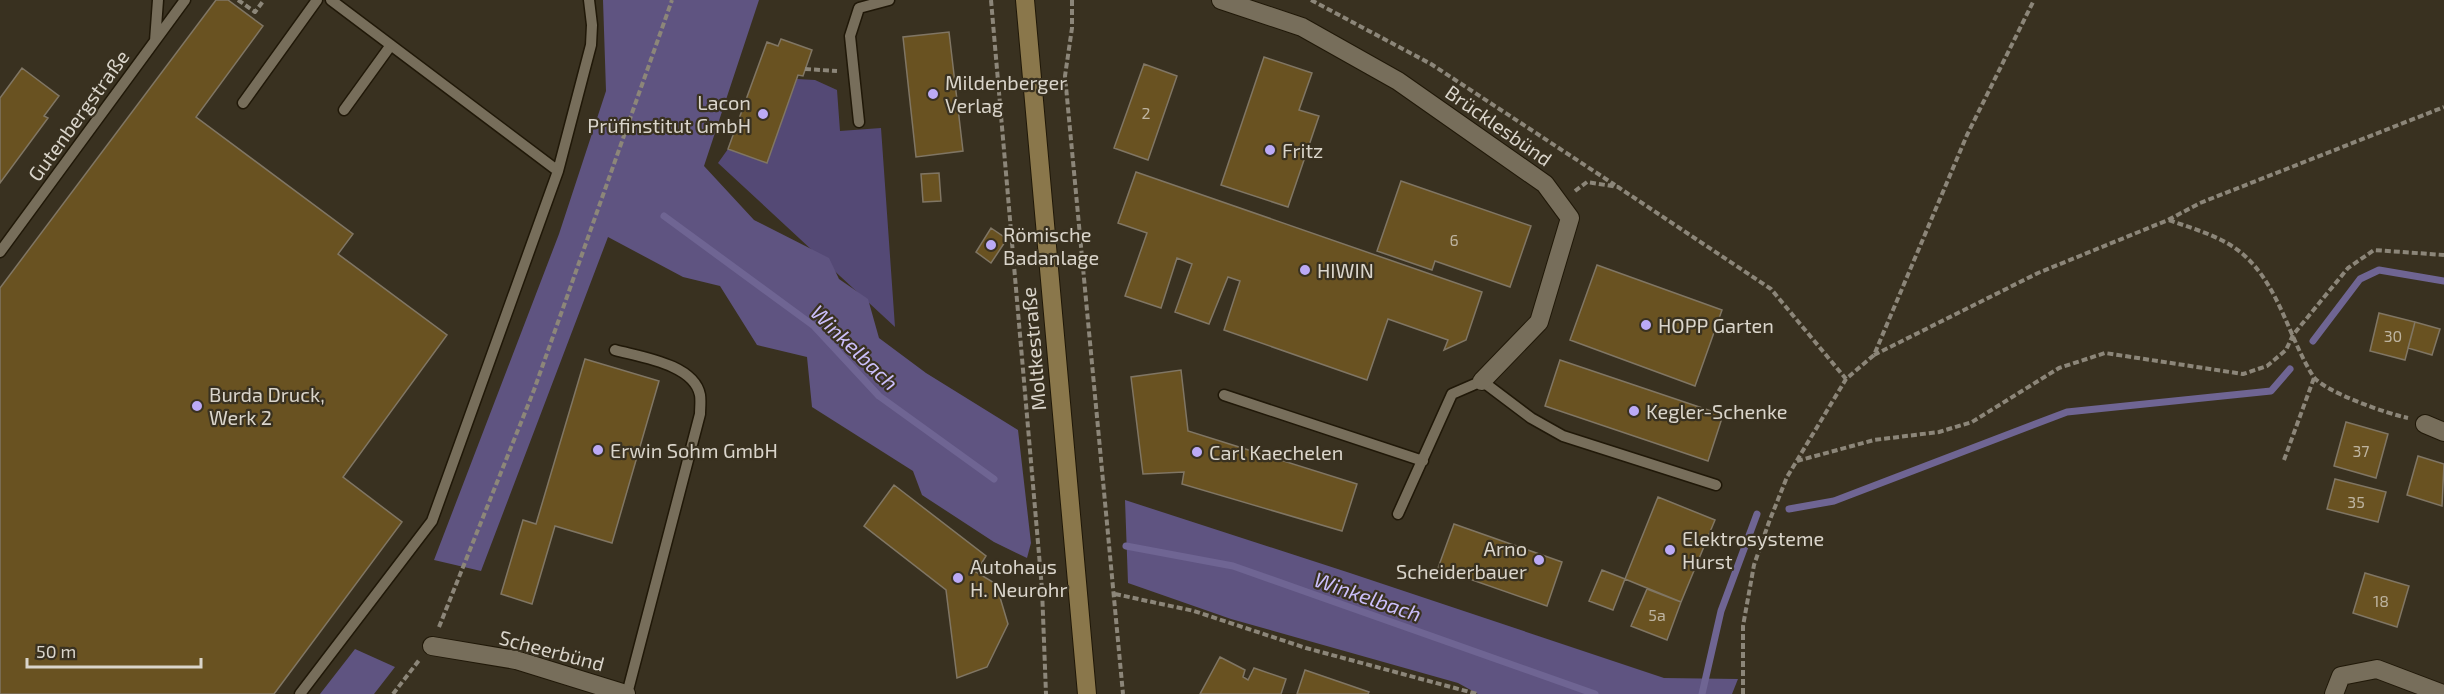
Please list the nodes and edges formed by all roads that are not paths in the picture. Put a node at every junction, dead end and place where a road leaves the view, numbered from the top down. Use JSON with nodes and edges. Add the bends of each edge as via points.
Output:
{"nodes":[{"id":1,"x":158,"y":0,"type":"edge"},
{"id":2,"x":185,"y":0,"type":"edge"},
{"id":3,"x":317,"y":0,"type":"edge"},
{"id":4,"x":331,"y":0,"type":"edge"},
{"id":5,"x":589,"y":0,"type":"edge"},
{"id":6,"x":889,"y":0,"type":"edge"},
{"id":7,"x":1025,"y":0,"type":"edge"},
{"id":8,"x":1221,"y":0,"type":"edge"},
{"id":9,"x":155,"y":41,"type":"junction"},
{"id":10,"x":391,"y":45,"type":"junction"},
{"id":11,"x":243,"y":103,"type":"dead end"},
{"id":12,"x":344,"y":110,"type":"dead end"},
{"id":13,"x":859,"y":122,"type":"dead end"},
{"id":14,"x":558,"y":171,"type":"junction"},
{"id":15,"x":0,"y":252,"type":"edge"},
{"id":16,"x":615,"y":350,"type":"dead end"},
{"id":17,"x":1482,"y":381,"type":"junction"},
{"id":18,"x":1224,"y":395,"type":"dead end"},
{"id":19,"x":2425,"y":424,"type":"road end"},
{"id":20,"x":2444,"y":432,"type":"edge"},
{"id":21,"x":1424,"y":461,"type":"junction"},
{"id":22,"x":1716,"y":484,"type":"dead end"},
{"id":23,"x":1398,"y":514,"type":"dead end"},
{"id":24,"x":432,"y":646,"type":"road end"},
{"id":25,"x":300,"y":694,"type":"edge"},
{"id":26,"x":627,"y":694,"type":"edge"},
{"id":27,"x":1087,"y":694,"type":"edge"},
{"id":28,"x":2334,"y":694,"type":"edge"},
{"id":29,"x":2442,"y":694,"type":"edge"}],
"edges":[{"from":1,"to":9,"type":"lane"},
{"from":2,"to":9,"type":"lane","name":"Gutenbergstraße"},
{"from":3,"to":11,"type":"lane"},
{"from":4,"to":10,"type":"lane"},
{"from":5,"to":14,"type":"lane","via":[[591,45]]},
{"from":6,"to":13,"type":"lane","via":[[859,9],[850,36]]},
{"from":7,"to":27,"type":"street","name":"Moltkestraße"},
{"from":8,"to":17,"type":"street","name":"Brücklesbünd","via":[[1302,27],[1398,81],[1545,184],[1570,218],[1539,322]]},
{"from":9,"to":15,"type":"lane","name":"Gutenbergstraße"},
{"from":10,"to":12,"type":"lane"},
{"from":10,"to":14,"type":"lane"},
{"from":14,"to":25,"type":"lane","via":[[432,521]]},
{"from":16,"to":26,"type":"lane","via":[[676,368],[692,378],[700,393],[700,414]]},
{"from":17,"to":21,"type":"lane","via":[[1452,394]]},
{"from":17,"to":22,"type":"lane","via":[[1531,418],[1563,436]]},
{"from":18,"to":21,"type":"lane"},
{"from":19,"to":20,"type":"street"},
{"from":21,"to":23,"type":"lane"},
{"from":24,"to":26,"type":"street","name":"Scheerbünd","via":[[516,660]]},
{"from":28,"to":29,"type":"street","via":[[2341,676],[2377,669]]}]}
